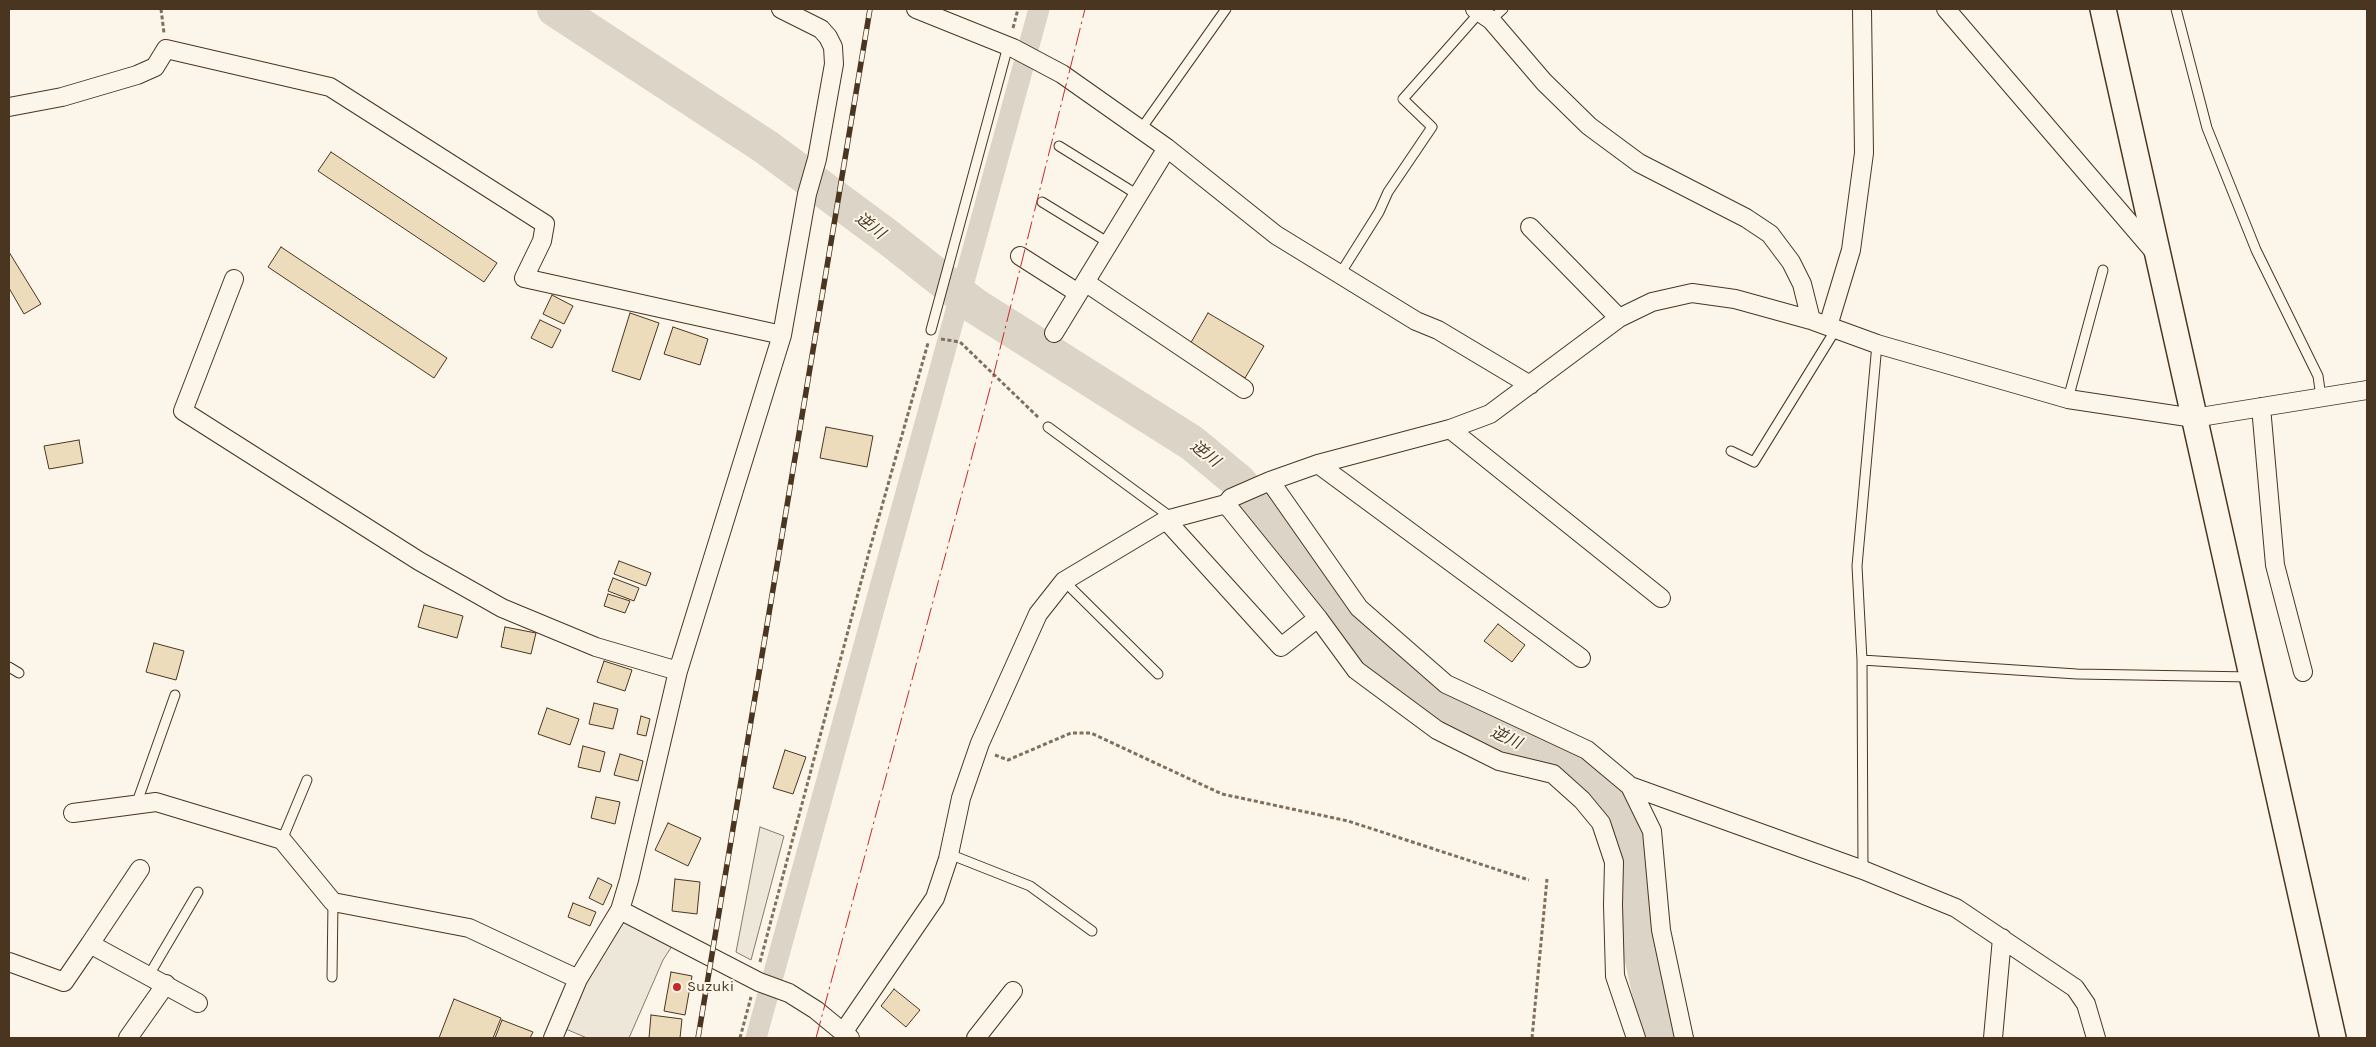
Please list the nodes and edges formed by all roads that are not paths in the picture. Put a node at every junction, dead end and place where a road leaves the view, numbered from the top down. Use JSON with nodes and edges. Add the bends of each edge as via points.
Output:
{"nodes":[{"id":1,"x":781,"y":9,"type":"edge"},
{"id":2,"x":916,"y":9,"type":"edge"},
{"id":3,"x":1226,"y":9,"type":"edge"},
{"id":4,"x":1862,"y":9,"type":"edge"},
{"id":5,"x":1946,"y":9,"type":"edge"},
{"id":6,"x":2103,"y":9,"type":"edge"},
{"id":7,"x":2176,"y":9,"type":"edge"},
{"id":8,"x":1487,"y":12,"type":"edge"},
{"id":9,"x":810,"y":14,"type":"edge"},
{"id":10,"x":1010,"y":47,"type":"junction"},
{"id":11,"x":9,"y":107,"type":"edge"},
{"id":12,"x":1141,"y":129,"type":"junction"},
{"id":13,"x":1059,"y":146,"type":"dead end"},
{"id":14,"x":1167,"y":148,"type":"junction"},
{"id":15,"x":1138,"y":195,"type":"junction"},
{"id":16,"x":1042,"y":202,"type":"dead end"},
{"id":17,"x":1530,"y":227,"type":"dead end"},
{"id":18,"x":1108,"y":243,"type":"junction"},
{"id":19,"x":1020,"y":256,"type":"dead end"},
{"id":20,"x":2161,"y":260,"type":"junction"},
{"id":21,"x":2103,"y":270,"type":"dead end"},
{"id":22,"x":1340,"y":274,"type":"junction"},
{"id":23,"x":234,"y":279,"type":"dead end"},
{"id":24,"x":1081,"y":288,"type":"junction"},
{"id":25,"x":1620,"y":318,"type":"junction"},
{"id":26,"x":1811,"y":320,"type":"junction"},
{"id":27,"x":1832,"y":327,"type":"junction"},
{"id":28,"x":931,"y":330,"type":"road end"},
{"id":29,"x":1054,"y":333,"type":"dead end"},
{"id":30,"x":782,"y":335,"type":"junction"},
{"id":31,"x":1877,"y":344,"type":"junction"},
{"id":32,"x":1530,"y":385,"type":"junction"},
{"id":33,"x":1244,"y":389,"type":"dead end"},
{"id":34,"x":2367,"y":390,"type":"edge"},
{"id":35,"x":2322,"y":398,"type":"junction"},
{"id":36,"x":2068,"y":399,"type":"junction"},
{"id":37,"x":2261,"y":407,"type":"junction"},
{"id":38,"x":2194,"y":418,"type":"junction"},
{"id":39,"x":1048,"y":427,"type":"road end"},
{"id":40,"x":1450,"y":429,"type":"junction"},
{"id":41,"x":1731,"y":451,"type":"dead end"},
{"id":42,"x":1318,"y":464,"type":"junction"},
{"id":43,"x":1263,"y":484,"type":"junction"},
{"id":44,"x":1228,"y":501,"type":"junction"},
{"id":45,"x":1169,"y":519,"type":"junction"},
{"id":46,"x":1064,"y":581,"type":"junction"},
{"id":47,"x":1662,"y":598,"type":"dead end"},
{"id":48,"x":1318,"y":618,"type":"junction"},
{"id":49,"x":1581,"y":658,"type":"dead end"},
{"id":50,"x":1862,"y":660,"type":"junction"},
{"id":51,"x":9,"y":667,"type":"edge"},
{"id":52,"x":678,"y":671,"type":"junction"},
{"id":53,"x":2303,"y":672,"type":"dead end"},
{"id":54,"x":19,"y":673,"type":"dead end"},
{"id":55,"x":1158,"y":674,"type":"dead end"},
{"id":56,"x":2252,"y":677,"type":"junction"},
{"id":57,"x":175,"y":695,"type":"dead end"},
{"id":58,"x":307,"y":780,"type":"dead end"},
{"id":59,"x":1630,"y":786,"type":"junction"},
{"id":60,"x":136,"y":806,"type":"junction"},
{"id":61,"x":74,"y":813,"type":"dead end"},
{"id":62,"x":282,"y":840,"type":"junction"},
{"id":63,"x":949,"y":854,"type":"junction"},
{"id":64,"x":140,"y":869,"type":"dead end"},
{"id":65,"x":1863,"y":870,"type":"junction"},
{"id":66,"x":198,"y":892,"type":"dead end"},
{"id":67,"x":333,"y":902,"type":"junction"},
{"id":68,"x":620,"y":910,"type":"junction"},
{"id":69,"x":1092,"y":931,"type":"dead end"},
{"id":70,"x":2002,"y":938,"type":"junction"},
{"id":71,"x":90,"y":944,"type":"junction"},
{"id":72,"x":9,"y":962,"type":"edge"},
{"id":73,"x":149,"y":975,"type":"junction"},
{"id":74,"x":332,"y":978,"type":"dead end"},
{"id":75,"x":578,"y":979,"type":"junction"},
{"id":76,"x":166,"y":984,"type":"junction"},
{"id":77,"x":1013,"y":991,"type":"dead end"},
{"id":78,"x":198,"y":1002,"type":"dead end"},
{"id":79,"x":847,"y":1035,"type":"edge"},
{"id":80,"x":128,"y":1038,"type":"edge"},
{"id":81,"x":553,"y":1038,"type":"edge"},
{"id":82,"x":976,"y":1038,"type":"edge"},
{"id":83,"x":1636,"y":1038,"type":"edge"},
{"id":84,"x":1684,"y":1038,"type":"edge"},
{"id":85,"x":1993,"y":1038,"type":"edge"},
{"id":86,"x":2096,"y":1038,"type":"edge"},
{"id":87,"x":2334,"y":1038,"type":"edge"}],
"edges":[{"from":1,"to":9,"type":"street"},
{"from":2,"to":10,"type":"street"},
{"from":3,"to":12,"type":"lane"},
{"from":4,"to":27,"type":"street","via":[[1864,153],[1851,250]]},
{"from":5,"to":20,"type":"street"},
{"from":6,"to":20,"type":"street"},
{"from":7,"to":35,"type":"lane","via":[[2207,128],[2256,250],[2318,376]]},
{"from":8,"to":22,"type":"lane","via":[[1403,99],[1432,127],[1388,192]]},
{"from":8,"to":26,"type":"street","via":[[1544,82],[1589,126],[1639,163],[1746,218],[1770,234],[1791,262],[1802,284]]},
{"from":9,"to":30,"type":"street","via":[[833,47],[834,64]]},
{"from":10,"to":12,"type":"street","via":[[1062,74]]},
{"from":10,"to":28,"type":"lane"},
{"from":11,"to":30,"type":"street","via":[[62,97],[137,75],[155,68],[166,49],[330,87],[545,224],[542,241],[524,278]]},
{"from":12,"to":14,"type":"street"},
{"from":13,"to":15,"type":"lane"},
{"from":14,"to":15,"type":"street"},
{"from":14,"to":22,"type":"street","via":[[1276,235]]},
{"from":15,"to":18,"type":"street"},
{"from":16,"to":18,"type":"lane"},
{"from":17,"to":25,"type":"street"},
{"from":18,"to":24,"type":"street"},
{"from":19,"to":24,"type":"street"},
{"from":20,"to":38,"type":"street"},
{"from":21,"to":36,"type":"lane"},
{"from":22,"to":32,"type":"street"},
{"from":23,"to":52,"type":"street","via":[[183,411],[419,561],[502,608],[596,647]]},
{"from":24,"to":29,"type":"street"},
{"from":24,"to":33,"type":"street"},
{"from":25,"to":26,"type":"street","via":[[1652,302],[1692,293],[1735,299]]},
{"from":25,"to":32,"type":"street"},
{"from":26,"to":27,"type":"street"},
{"from":27,"to":31,"type":"street"},
{"from":27,"to":41,"type":"lane","via":[[1754,462]]},
{"from":30,"to":52,"type":"street"},
{"from":31,"to":36,"type":"street"},
{"from":31,"to":50,"type":"lane","via":[[1857,566]]},
{"from":32,"to":40,"type":"street","via":[[1490,414]]},
{"from":34,"to":35,"type":"street"},
{"from":35,"to":37,"type":"street"},
{"from":36,"to":38,"type":"street"},
{"from":37,"to":38,"type":"street"},
{"from":37,"to":53,"type":"street","via":[[2275,566]]},
{"from":38,"to":56,"type":"street"},
{"from":39,"to":45,"type":"lane"},
{"from":40,"to":42,"type":"street"},
{"from":40,"to":47,"type":"street"},
{"from":42,"to":43,"type":"street"},
{"from":42,"to":49,"type":"street"},
{"from":43,"to":44,"type":"street"},
{"from":43,"to":59,"type":"street","via":[[1359,608],[1446,684],[1588,750]]},
{"from":44,"to":45,"type":"street"},
{"from":44,"to":48,"type":"street"},
{"from":45,"to":46,"type":"street"},
{"from":45,"to":48,"type":"street","via":[[1281,647]]},
{"from":46,"to":55,"type":"lane"},
{"from":46,"to":63,"type":"street","via":[[1038,614],[978,749],[961,798]]},
{"from":48,"to":83,"type":"street","via":[[1356,670],[1437,730],[1499,761],[1553,774],[1582,800],[1601,823],[1614,862],[1615,976]]},
{"from":50,"to":56,"type":"lane","via":[[2077,674]]},
{"from":50,"to":65,"type":"lane"},
{"from":51,"to":54,"type":"lane"},
{"from":52,"to":68,"type":"street"},
{"from":56,"to":87,"type":"street"},
{"from":57,"to":60,"type":"lane"},
{"from":58,"to":62,"type":"lane"},
{"from":59,"to":65,"type":"street"},
{"from":59,"to":84,"type":"street","via":[[1652,831],[1661,930]]},
{"from":60,"to":61,"type":"street"},
{"from":60,"to":62,"type":"street","via":[[156,802]]},
{"from":62,"to":67,"type":"street"},
{"from":63,"to":69,"type":"lane","via":[[1030,886]]},
{"from":63,"to":79,"type":"street","via":[[936,898]]},
{"from":64,"to":71,"type":"street"},
{"from":65,"to":70,"type":"street","via":[[1956,908]]},
{"from":66,"to":73,"type":"lane"},
{"from":67,"to":74,"type":"lane"},
{"from":67,"to":75,"type":"street","via":[[469,928]]},
{"from":68,"to":75,"type":"street"},
{"from":68,"to":79,"type":"street","via":[[789,993]]},
{"from":70,"to":85,"type":"street"},
{"from":70,"to":86,"type":"street","via":[[2075,988],[2086,1004]]},
{"from":71,"to":72,"type":"street","via":[[64,982]]},
{"from":71,"to":73,"type":"street"},
{"from":73,"to":76,"type":"street"},
{"from":75,"to":81,"type":"street"},
{"from":76,"to":78,"type":"street"},
{"from":76,"to":80,"type":"street"},
{"from":77,"to":82,"type":"street"}]}
